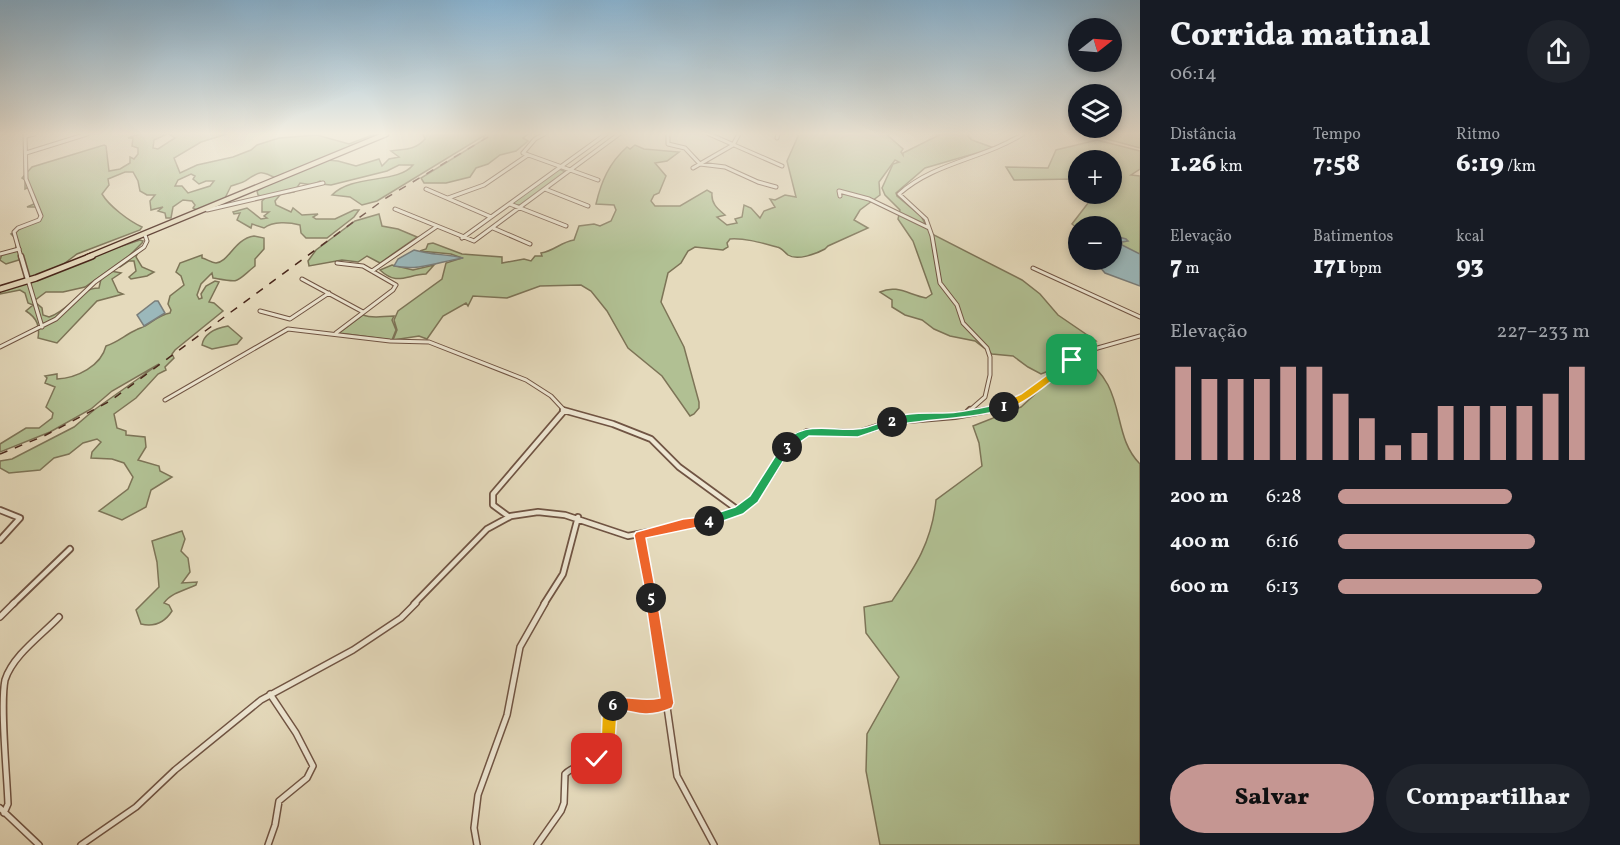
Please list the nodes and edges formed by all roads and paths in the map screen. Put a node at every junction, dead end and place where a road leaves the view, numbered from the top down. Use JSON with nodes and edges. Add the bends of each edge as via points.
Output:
{"nodes":[{"id":1,"x":27,"y":173,"type":"edge"},
{"id":2,"x":295,"y":173,"type":"edge"},
{"id":3,"x":501,"y":173,"type":"edge"},
{"id":4,"x":550,"y":173,"type":"edge"},
{"id":5,"x":565,"y":173,"type":"edge"},
{"id":6,"x":580,"y":173,"type":"edge"},
{"id":7,"x":739,"y":173,"type":"edge"},
{"id":8,"x":922,"y":173,"type":"edge"},
{"id":9,"x":598,"y":180,"type":"dead end"},
{"id":10,"x":323,"y":183,"type":"dead end"},
{"id":11,"x":776,"y":187,"type":"dead end"},
{"id":12,"x":426,"y":189,"type":"dead end"},
{"id":13,"x":545,"y":189,"type":"junction"},
{"id":14,"x":840,"y":196,"type":"dead end"},
{"id":15,"x":448,"y":198,"type":"junction"},
{"id":16,"x":510,"y":204,"type":"junction"},
{"id":17,"x":588,"y":206,"type":"dead end"},
{"id":18,"x":520,"y":208,"type":"junction"},
{"id":19,"x":395,"y":209,"type":"dead end"},
{"id":20,"x":206,"y":210,"type":"junction"},
{"id":21,"x":492,"y":217,"type":"junction"},
{"id":22,"x":436,"y":226,"type":"junction"},
{"id":23,"x":566,"y":226,"type":"dead end"},
{"id":24,"x":493,"y":228,"type":"junction"},
{"id":25,"x":930,"y":228,"type":"junction"},
{"id":26,"x":145,"y":235,"type":"junction"},
{"id":27,"x":462,"y":238,"type":"junction"},
{"id":28,"x":530,"y":244,"type":"dead end"},
{"id":29,"x":19,"y":249,"type":"junction"},
{"id":30,"x":0,"y":254,"type":"edge"},
{"id":31,"x":337,"y":263,"type":"dead end"},
{"id":32,"x":1034,"y":268,"type":"dead end"},
{"id":33,"x":372,"y":271,"type":"junction"},
{"id":34,"x":302,"y":279,"type":"dead end"},
{"id":35,"x":28,"y":280,"type":"junction"},
{"id":36,"x":0,"y":289,"type":"edge"},
{"id":37,"x":329,"y":293,"type":"junction"},
{"id":38,"x":260,"y":311,"type":"dead end"},
{"id":39,"x":363,"y":312,"type":"junction"},
{"id":40,"x":1140,"y":317,"type":"edge"},
{"id":41,"x":42,"y":327,"type":"junction"},
{"id":42,"x":336,"y":333,"type":"dead end"},
{"id":43,"x":1140,"y":336,"type":"edge"},
{"id":44,"x":0,"y":347,"type":"edge"},
{"id":45,"x":165,"y":400,"type":"dead end"},
{"id":46,"x":564,"y":411,"type":"junction"},
{"id":47,"x":965,"y":414,"type":"junction"},
{"id":48,"x":0,"y":510,"type":"edge"},
{"id":49,"x":739,"y":511,"type":"junction"},
{"id":50,"x":508,"y":516,"type":"junction"},
{"id":51,"x":578,"y":517,"type":"junction"},
{"id":52,"x":640,"y":535,"type":"junction"},
{"id":53,"x":0,"y":540,"type":"edge"},
{"id":54,"x":70,"y":549,"type":"dead end"},
{"id":55,"x":0,"y":617,"type":"edge"},
{"id":56,"x":59,"y":617,"type":"dead end"},
{"id":57,"x":270,"y":694,"type":"junction"},
{"id":58,"x":667,"y":703,"type":"junction"},
{"id":59,"x":2,"y":811,"type":"edge"},
{"id":60,"x":39,"y":845,"type":"edge"},
{"id":61,"x":81,"y":845,"type":"edge"},
{"id":62,"x":268,"y":845,"type":"edge"},
{"id":63,"x":477,"y":845,"type":"edge"},
{"id":64,"x":537,"y":845,"type":"edge"},
{"id":65,"x":714,"y":845,"type":"edge"}],
"edges":[{"from":1,"to":29,"type":"street","via":[[41,216],[14,231]]},
{"from":2,"to":20,"type":"main road"},
{"from":3,"to":15,"type":"street","via":[[484,185]]},
{"from":4,"to":16,"type":"street"},
{"from":5,"to":13,"type":"street"},
{"from":6,"to":9,"type":"street"},
{"from":7,"to":11,"type":"street"},
{"from":8,"to":25,"type":"street","via":[[899,196],[924,216]]},
{"from":10,"to":20,"type":"street"},
{"from":12,"to":15,"type":"street"},
{"from":13,"to":17,"type":"street"},
{"from":13,"to":18,"type":"street"},
{"from":14,"to":25,"type":"street","via":[[839,191],[847,190]]},
{"from":15,"to":21,"type":"street"},
{"from":16,"to":18,"type":"street"},
{"from":16,"to":21,"type":"street"},
{"from":18,"to":23,"type":"street"},
{"from":18,"to":24,"type":"street"},
{"from":19,"to":22,"type":"street"},
{"from":20,"to":26,"type":"main road"},
{"from":21,"to":27,"type":"street"},
{"from":22,"to":27,"type":"street"},
{"from":22,"to":33,"type":"street"},
{"from":24,"to":27,"type":"street","via":[[474,242]]},
{"from":24,"to":28,"type":"street"},
{"from":25,"to":47,"type":"street","via":[[940,283],[957,305],[963,323],[987,348],[990,357],[985,397]]},
{"from":26,"to":35,"type":"main road"},
{"from":26,"to":41,"type":"street","via":[[144,247],[94,282],[62,315]]},
{"from":29,"to":30,"type":"street"},
{"from":29,"to":35,"type":"street"},
{"from":31,"to":33,"type":"street"},
{"from":32,"to":40,"type":"street"},
{"from":33,"to":39,"type":"street","via":[[394,282],[396,287]]},
{"from":34,"to":37,"type":"street"},
{"from":35,"to":36,"type":"main road"},
{"from":35,"to":41,"type":"street"},
{"from":37,"to":38,"type":"street","via":[[290,319]]},
{"from":37,"to":39,"type":"street"},
{"from":39,"to":42,"type":"street"},
{"from":41,"to":44,"type":"street"},
{"from":43,"to":47,"type":"street","via":[[1080,353],[1025,396],[1004,407]]},
{"from":45,"to":46,"type":"street","via":[[290,328],[433,343],[526,380],[551,396]]},
{"from":46,"to":49,"type":"street","via":[[651,439],[679,467]]},
{"from":46,"to":50,"type":"street","via":[[493,494],[493,505]]},
{"from":47,"to":49,"type":"street","via":[[896,421],[858,433],[801,434],[788,446],[754,499]]},
{"from":48,"to":53,"type":"street","via":[[20,519]]},
{"from":49,"to":52,"type":"street"},
{"from":50,"to":51,"type":"street","via":[[546,512]]},
{"from":50,"to":57,"type":"street","via":[[487,530],[401,618],[353,650]]},
{"from":51,"to":52,"type":"street","via":[[619,535]]},
{"from":51,"to":63,"type":"street","via":[[563,574],[519,649],[507,716],[483,780],[476,821]]},
{"from":52,"to":58,"type":"street"},
{"from":54,"to":55,"type":"street"},
{"from":56,"to":59,"type":"street","via":[[11,669],[2,689],[8,804]]},
{"from":57,"to":61,"type":"street","via":[[197,751],[136,807]]},
{"from":57,"to":62,"type":"street","via":[[313,762],[313,768],[279,801]]},
{"from":58,"to":64,"type":"street","via":[[645,708],[614,705],[609,717],[608,748],[597,759],[568,770],[561,811]]},
{"from":58,"to":65,"type":"street","via":[[677,776]]},
{"from":59,"to":60,"type":"street"}]}
